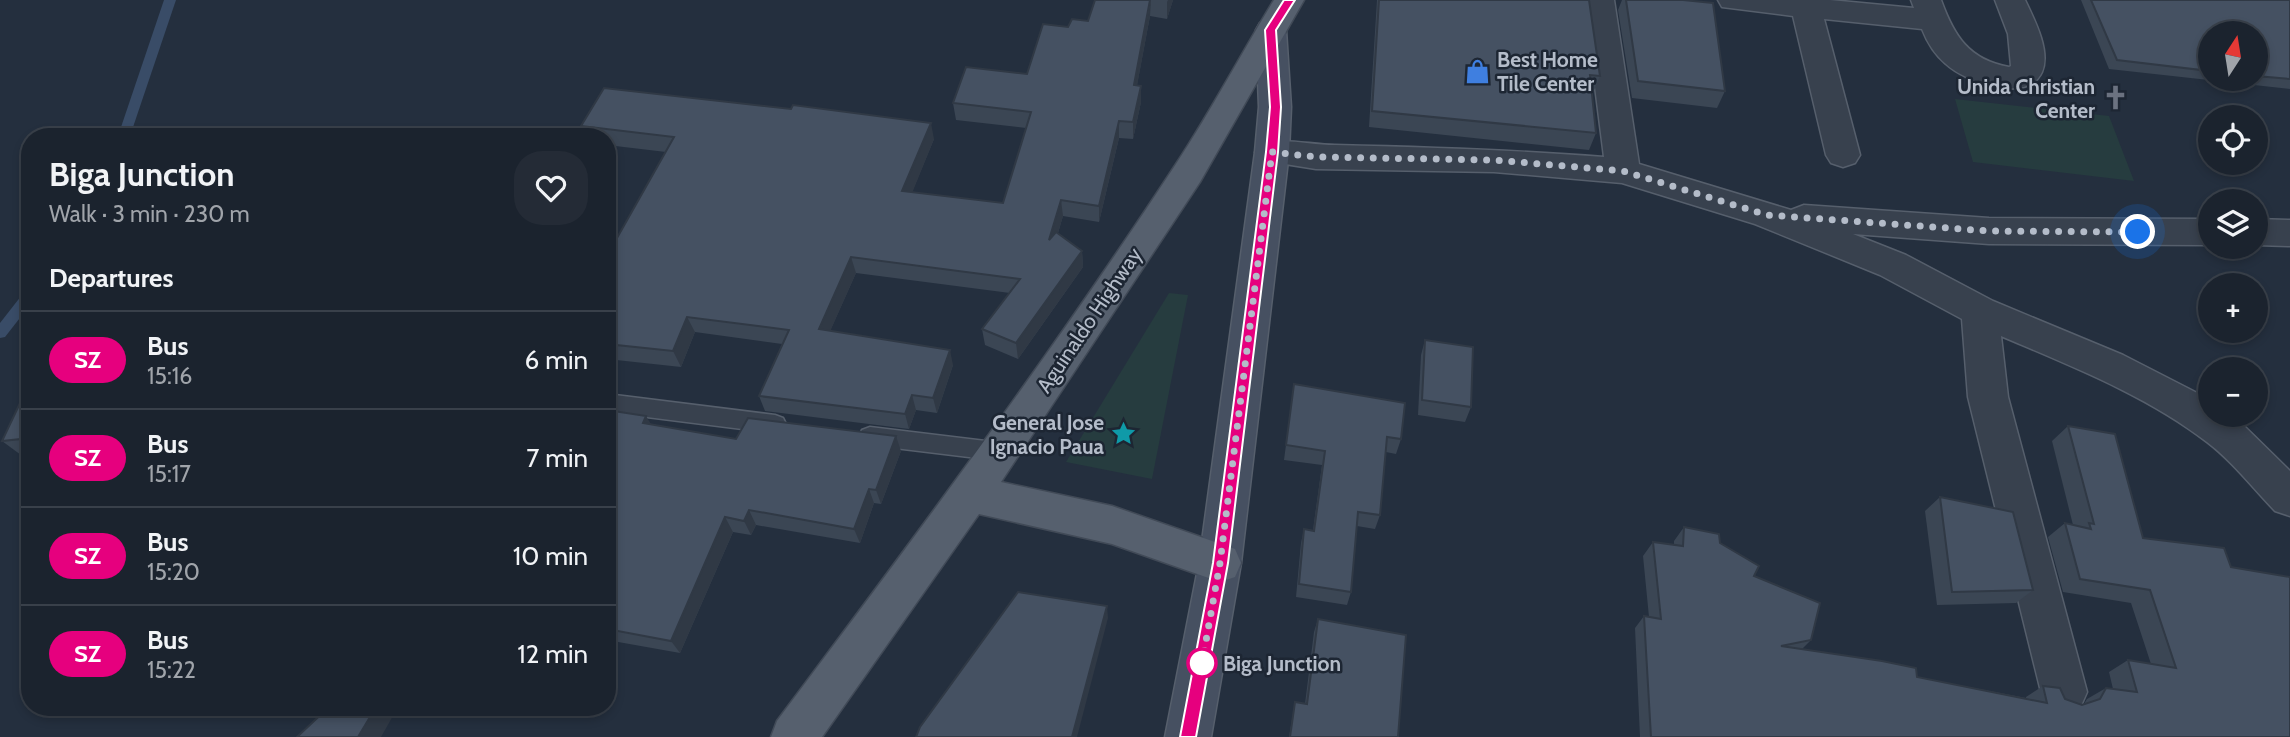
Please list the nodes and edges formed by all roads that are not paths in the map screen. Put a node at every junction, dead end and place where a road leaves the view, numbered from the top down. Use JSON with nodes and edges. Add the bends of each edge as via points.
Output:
{"nodes":[{"id":1,"x":1599,"y":0,"type":"edge"},
{"id":2,"x":1733,"y":0,"type":"edge"},
{"id":3,"x":2010,"y":0,"type":"edge"},
{"id":4,"x":1805,"y":4,"type":"edge"},
{"id":5,"x":1276,"y":10,"type":"edge"},
{"id":6,"x":1929,"y":10,"type":"edge"},
{"id":7,"x":1272,"y":152,"type":"junction"},
{"id":8,"x":1843,"y":155,"type":"dead end"},
{"id":9,"x":1623,"y":171,"type":"junction"},
{"id":10,"x":1767,"y":215,"type":"junction"},
{"id":11,"x":2198,"y":232,"type":"edge"},
{"id":12,"x":2268,"y":232,"type":"edge"},
{"id":13,"x":2290,"y":233,"type":"edge"},
{"id":14,"x":1980,"y":311,"type":"junction"},
{"id":15,"x":616,"y":404,"type":"edge"},
{"id":16,"x":798,"y":427,"type":"edge"},
{"id":17,"x":852,"y":433,"type":"edge"},
{"id":18,"x":1002,"y":452,"type":"junction"},
{"id":19,"x":971,"y":495,"type":"junction"},
{"id":20,"x":2290,"y":498,"type":"edge"},
{"id":21,"x":1220,"y":563,"type":"junction"},
{"id":22,"x":2064,"y":692,"type":"edge"},
{"id":23,"x":794,"y":737,"type":"edge"},
{"id":24,"x":1188,"y":737,"type":"edge"}],
"edges":[{"from":1,"to":9,"type":"street"},
{"from":2,"to":4,"type":"street"},
{"from":3,"to":6,"type":"street","via":[[2028,50],[2027,70],[2014,79],[1986,76],[1966,65],[1943,43]]},
{"from":4,"to":6,"type":"street"},
{"from":4,"to":8,"type":"street"},
{"from":5,"to":7,"type":"main road"},
{"from":5,"to":18,"type":"main road","name":"Aguinaldo Highway","via":[[1226,113]]},
{"from":7,"to":9,"type":"street","via":[[1494,160]]},
{"from":7,"to":21,"type":"main road"},
{"from":9,"to":10,"type":"street"},
{"from":10,"to":11,"type":"street","via":[[1989,231]]},
{"from":10,"to":14,"type":"street","via":[[1894,265]]},
{"from":12,"to":13,"type":"street"},
{"from":14,"to":20,"type":"street","via":[[2109,366],[2187,407],[2223,431]]},
{"from":14,"to":22,"type":"street","via":[[1988,397]]},
{"from":15,"to":16,"type":"lane"},
{"from":17,"to":18,"type":"lane"},
{"from":18,"to":19,"type":"main road","name":"Aguinaldo Highway"},
{"from":19,"to":21,"type":"main road","via":[[1112,525]]},
{"from":19,"to":23,"type":"main road","name":"Aguinaldo Highway"},
{"from":21,"to":24,"type":"main road"}]}
